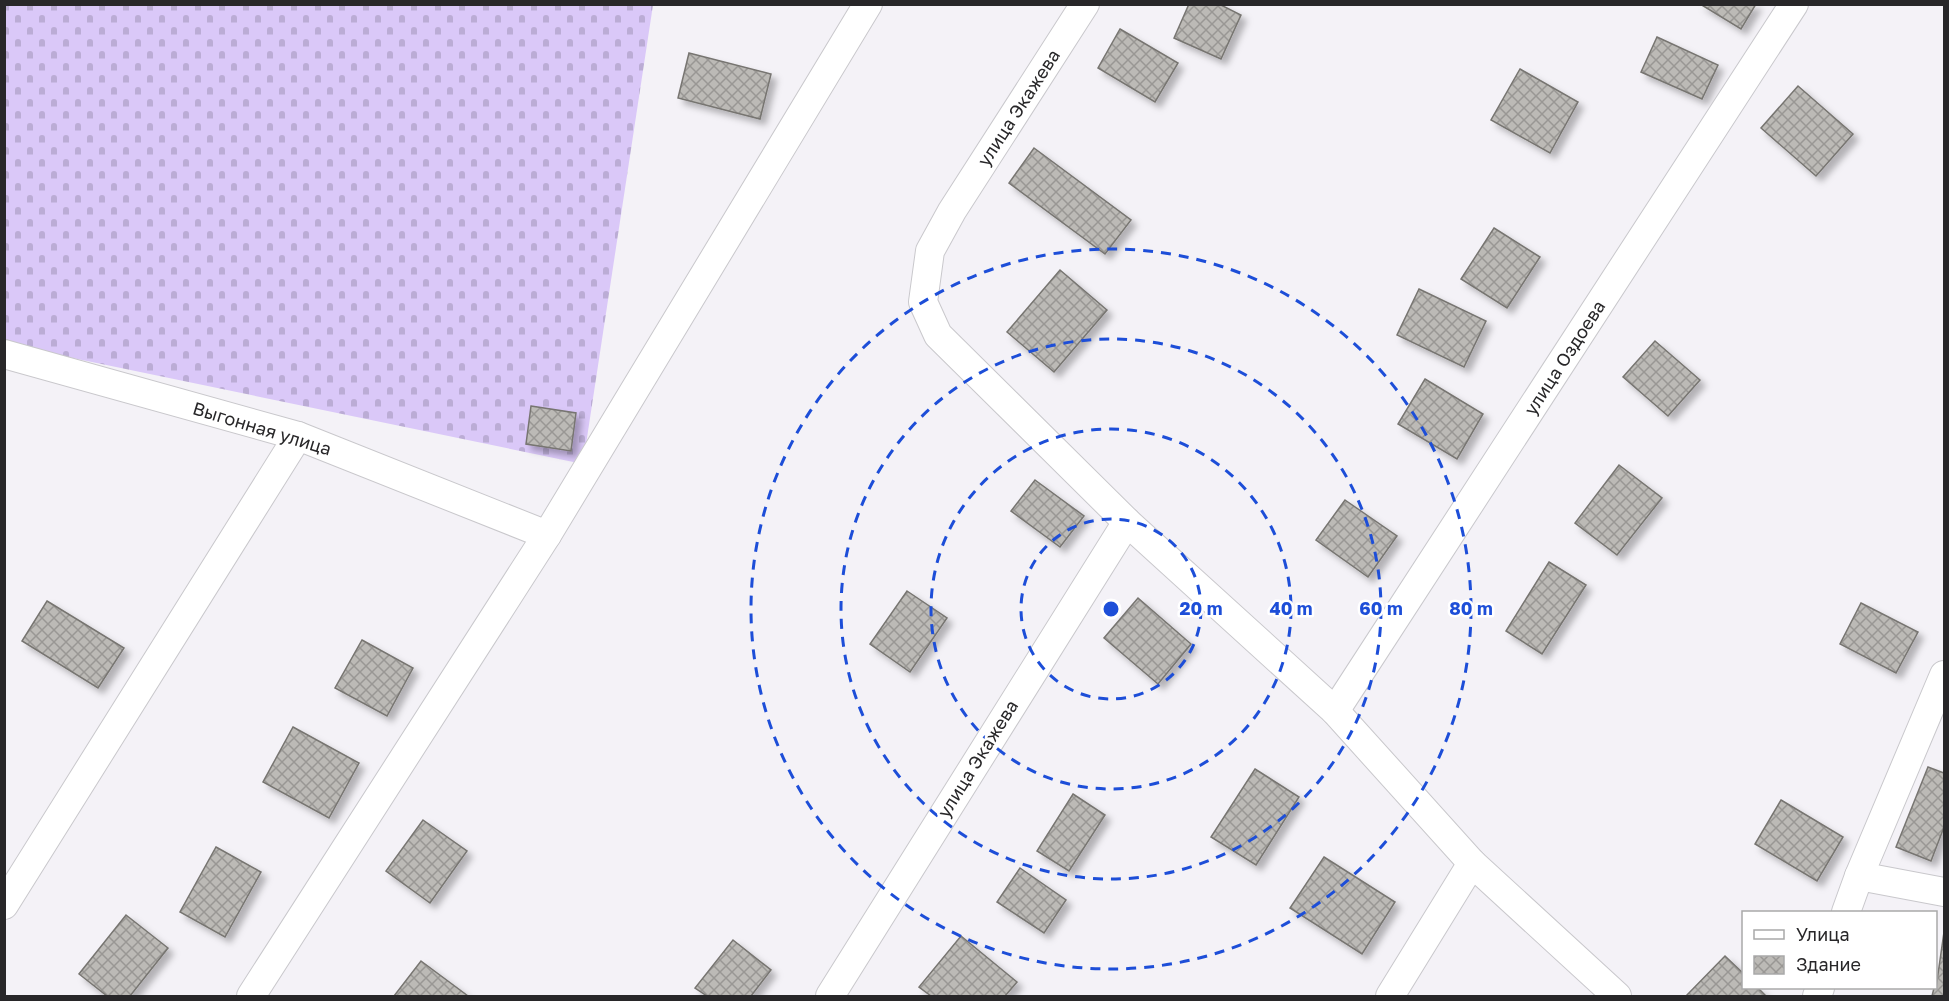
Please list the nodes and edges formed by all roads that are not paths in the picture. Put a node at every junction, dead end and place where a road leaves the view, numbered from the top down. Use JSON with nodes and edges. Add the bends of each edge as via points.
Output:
{"nodes":[{"id":1,"x":868,"y":4,"type":"edge"},
{"id":2,"x":1085,"y":4,"type":"edge"},
{"id":3,"x":1794,"y":4,"type":"edge"},
{"id":4,"x":4,"y":354,"type":"edge"},
{"id":5,"x":298,"y":436,"type":"junction"},
{"id":6,"x":1127,"y":522,"type":"junction"},
{"id":7,"x":547,"y":536,"type":"junction"},
{"id":8,"x":1944,"y":675,"type":"edge"},
{"id":9,"x":1335,"y":711,"type":"junction"},
{"id":10,"x":1472,"y":862,"type":"junction"},
{"id":11,"x":1859,"y":876,"type":"junction"},
{"id":12,"x":1944,"y":892,"type":"edge"},
{"id":13,"x":4,"y":905,"type":"edge"},
{"id":14,"x":1846,"y":911,"type":"edge"},
{"id":15,"x":252,"y":996,"type":"edge"},
{"id":16,"x":830,"y":996,"type":"edge"},
{"id":17,"x":1390,"y":996,"type":"edge"},
{"id":18,"x":1617,"y":996,"type":"edge"}],
"edges":[{"from":1,"to":7,"type":"street"},
{"from":2,"to":6,"type":"street","name":"улица Экажева","via":[[930,251],[923,302],[938,335]]},
{"from":3,"to":9,"type":"street","name":"улица Оздоева"},
{"from":4,"to":5,"type":"street","name":"Выгонная улица"},
{"from":5,"to":7,"type":"street","name":"Выгонная улица"},
{"from":5,"to":13,"type":"street"},
{"from":6,"to":9,"type":"street","name":"улица Экажева"},
{"from":6,"to":16,"type":"street","name":"улица Экажева"},
{"from":7,"to":15,"type":"street"},
{"from":8,"to":11,"type":"street"},
{"from":9,"to":10,"type":"street","name":"улица Экажева"},
{"from":10,"to":17,"type":"street"},
{"from":10,"to":18,"type":"street","name":"улица Экажева"},
{"from":11,"to":12,"type":"street"},
{"from":11,"to":14,"type":"street"}]}
